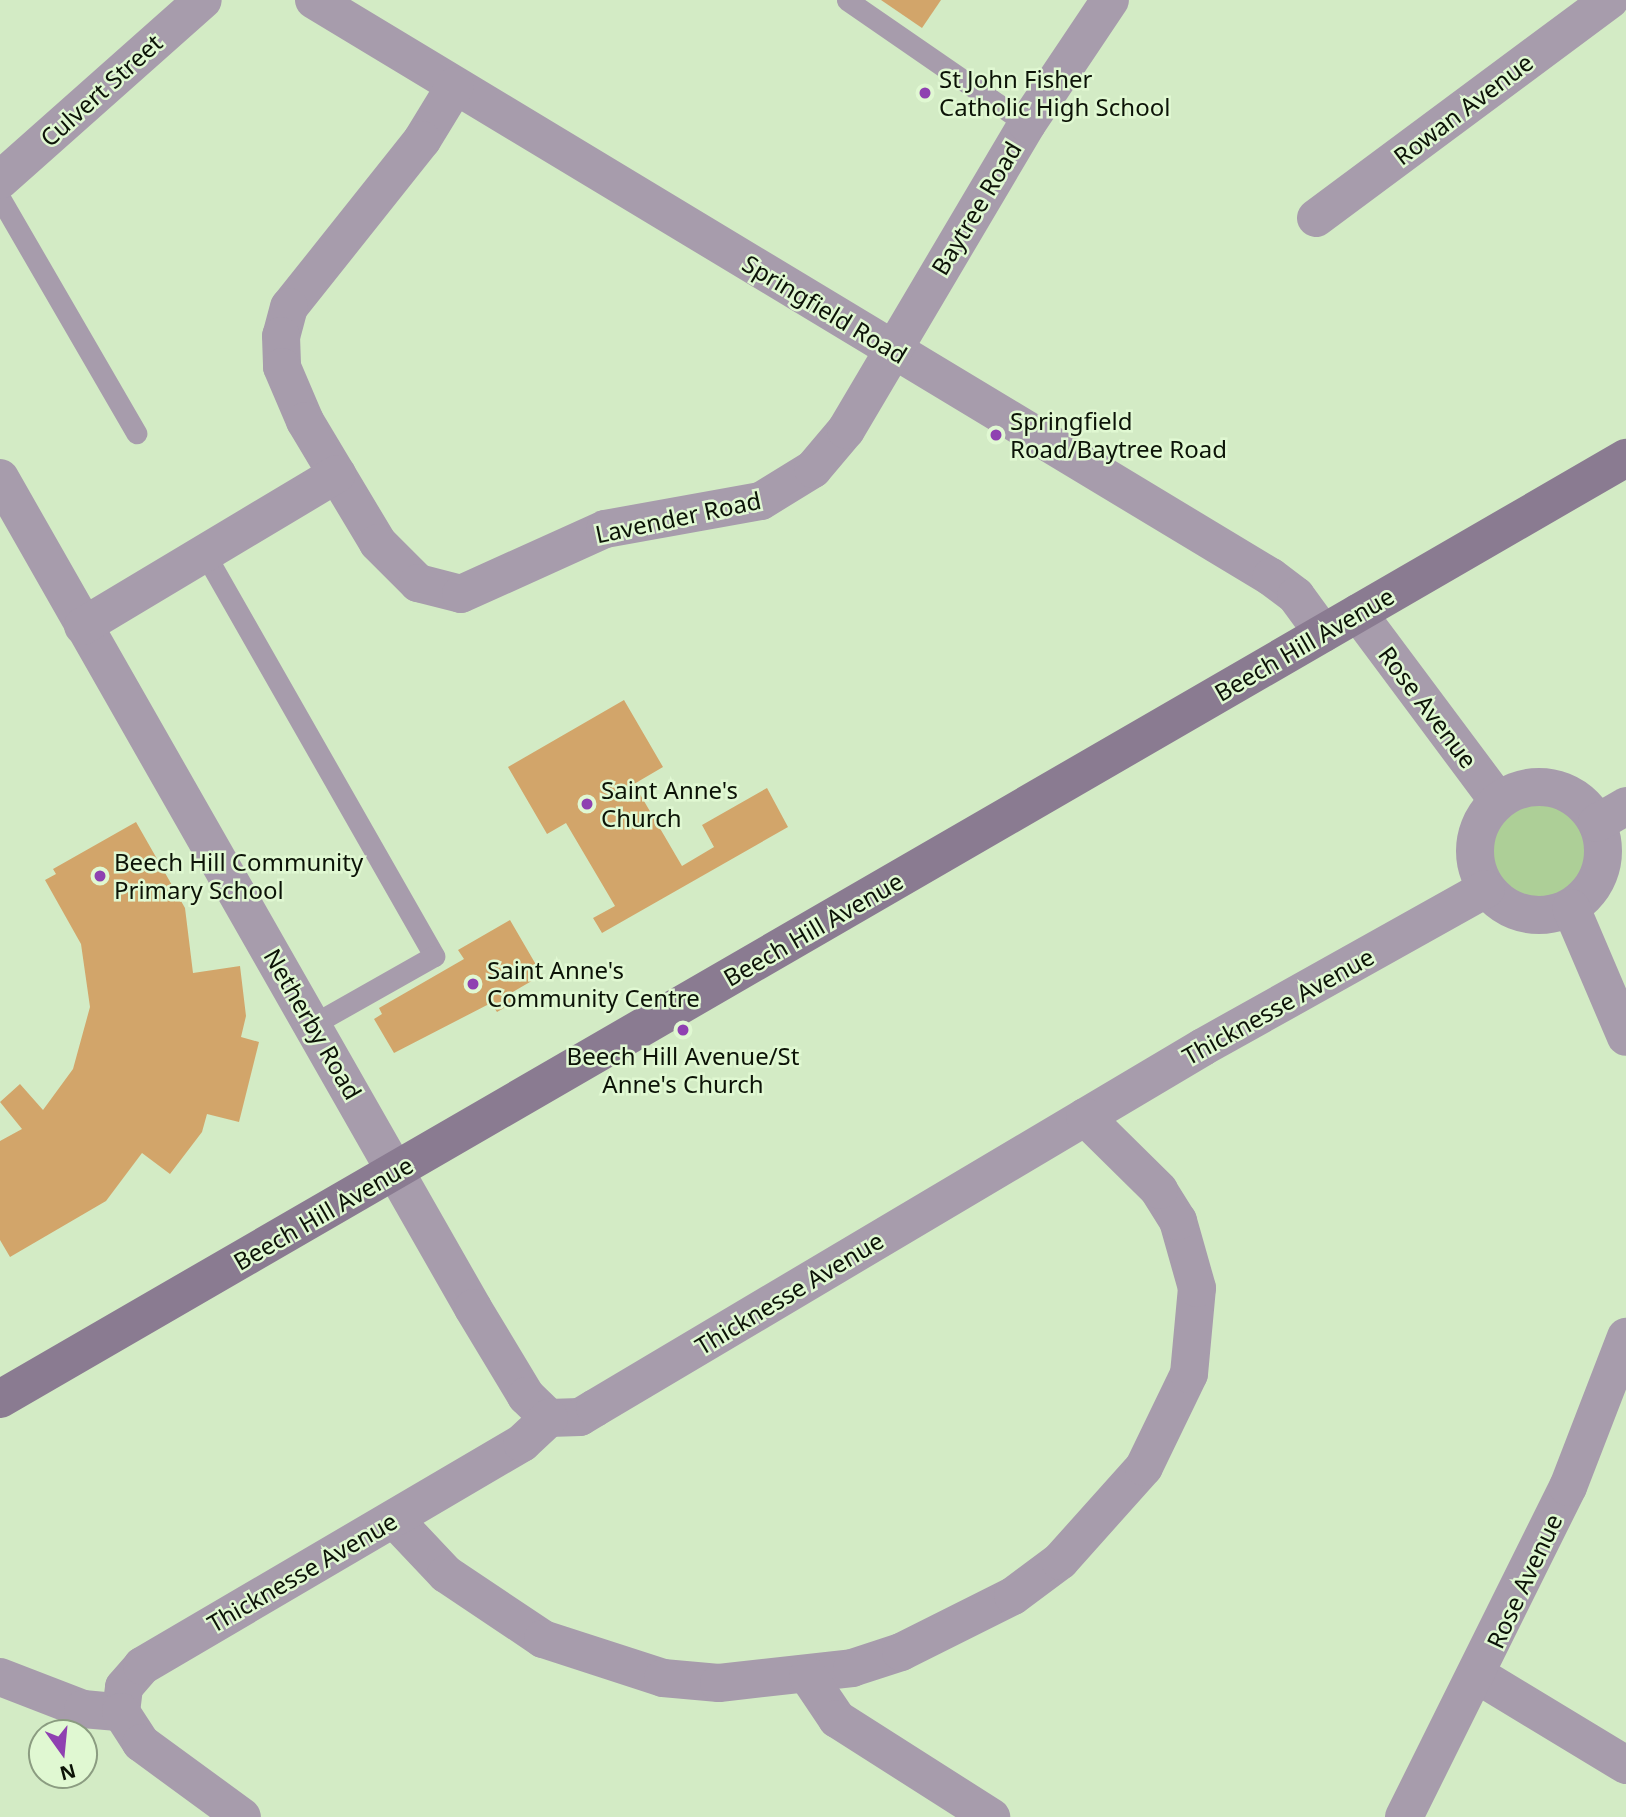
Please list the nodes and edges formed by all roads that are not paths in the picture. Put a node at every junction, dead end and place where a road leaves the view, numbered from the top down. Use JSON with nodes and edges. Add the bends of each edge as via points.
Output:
{"nodes":[{"id":1,"x":202,"y":0,"type":"edge"},
{"id":2,"x":314,"y":0,"type":"edge"},
{"id":3,"x":847,"y":0,"type":"edge"},
{"id":4,"x":1110,"y":0,"type":"edge"},
{"id":5,"x":1610,"y":0,"type":"edge"},
{"id":6,"x":455,"y":86,"type":"junction"},
{"id":7,"x":1027,"y":124,"type":"junction"},
{"id":8,"x":0,"y":180,"type":"edge"},
{"id":9,"x":0,"y":198,"type":"edge"},
{"id":10,"x":1316,"y":218,"type":"dead end"},
{"id":11,"x":891,"y":349,"type":"junction"},
{"id":12,"x":136,"y":433,"type":"dead end"},
{"id":13,"x":1626,"y":458,"type":"edge"},
{"id":14,"x":338,"y":474,"type":"junction"},
{"id":15,"x":0,"y":478,"type":"edge"},
{"id":16,"x":205,"y":554,"type":"junction"},
{"id":17,"x":1357,"y":613,"type":"junction"},
{"id":18,"x":83,"y":626,"type":"junction"},
{"id":19,"x":1323,"y":633,"type":"junction"},
{"id":20,"x":1498,"y":801,"type":"junction"},
{"id":21,"x":1612,"y":814,"type":"edge"},
{"id":22,"x":1486,"y":889,"type":"junction"},
{"id":23,"x":1571,"y":908,"type":"junction"},
{"id":24,"x":314,"y":1024,"type":"junction"},
{"id":25,"x":1626,"y":1037,"type":"edge"},
{"id":26,"x":1085,"y":1117,"type":"junction"},
{"id":27,"x":397,"y":1171,"type":"junction"},
{"id":28,"x":1626,"y":1337,"type":"edge"},
{"id":29,"x":0,"y":1399,"type":"edge"},
{"id":30,"x":549,"y":1418,"type":"junction"},
{"id":31,"x":394,"y":1519,"type":"junction"},
{"id":32,"x":808,"y":1676,"type":"junction"},
{"id":33,"x":1479,"y":1676,"type":"junction"},
{"id":34,"x":0,"y":1677,"type":"edge"},
{"id":35,"x":121,"y":1712,"type":"junction"},
{"id":36,"x":1626,"y":1765,"type":"edge"},
{"id":37,"x":242,"y":1817,"type":"edge"},
{"id":38,"x":991,"y":1817,"type":"edge"},
{"id":39,"x":1404,"y":1817,"type":"edge"}],
"edges":[{"from":1,"to":8,"type":"street","name":"Culvert Street"},
{"from":2,"to":6,"type":"street","name":"Springfield Road"},
{"from":3,"to":7,"type":"lane"},
{"from":4,"to":7,"type":"street","name":"Baytree Road"},
{"from":5,"to":10,"type":"street","name":"Rowan Avenue"},
{"from":6,"to":11,"type":"street","name":"Springfield Road"},
{"from":6,"to":14,"type":"street","name":"Lavender Road","via":[[422,140],[289,307],[282,367],[305,421]]},
{"from":7,"to":11,"type":"street","name":"Baytree Road"},
{"from":9,"to":12,"type":"lane"},
{"from":11,"to":14,"type":"street","name":"Lavender Road","via":[[830,451],[779,493],[743,507],[605,529],[476,591],[446,593],[406,576],[378,543]]},
{"from":11,"to":19,"type":"street","name":"Springfield Road","via":[[1271,576],[1296,596]]},
{"from":13,"to":17,"type":"street","name":"Beech Hill Avenue"},
{"from":14,"to":16,"type":"street"},
{"from":15,"to":18,"type":"street","name":"Netherby Road"},
{"from":16,"to":18,"type":"street"},
{"from":16,"to":24,"type":"lane","via":[[434,956]]},
{"from":17,"to":19,"type":"street","name":"Beech Hill Avenue"},
{"from":17,"to":20,"type":"street","name":"Rose Avenue"},
{"from":18,"to":24,"type":"street","name":"Netherby Road"},
{"from":19,"to":27,"type":"street","name":"Beech Hill Avenue"},
{"from":20,"to":21,"type":"street","via":[[1528,788],[1548,788]]},
{"from":20,"to":22,"type":"street","via":[[1475,844]]},
{"from":21,"to":23,"type":"street","via":[[1598,878]]},
{"from":22,"to":23,"type":"street","via":[[1532,915]]},
{"from":22,"to":26,"type":"street","name":"Thicknesse Avenue"},
{"from":23,"to":25,"type":"street"},
{"from":24,"to":27,"type":"street","name":"Netherby Road"},
{"from":26,"to":30,"type":"street","name":"Thicknesse Avenue","via":[[580,1417]]},
{"from":26,"to":32,"type":"street","via":[[1159,1190],[1190,1251],[1196,1331],[1174,1416],[1104,1516],[1013,1596],[901,1652]]},
{"from":27,"to":29,"type":"street","name":"Beech Hill Avenue"},
{"from":27,"to":30,"type":"street","name":"Netherby Road","via":[[526,1396]]},
{"from":28,"to":33,"type":"street","name":"Rose Avenue","via":[[1567,1488]]},
{"from":30,"to":31,"type":"street","name":"Thicknesse Avenue","via":[[522,1443]]},
{"from":31,"to":32,"type":"street","via":[[446,1574],[543,1639],[663,1678],[719,1683]]},
{"from":31,"to":35,"type":"street","name":"Thicknesse Avenue","via":[[142,1666],[124,1686]]},
{"from":32,"to":38,"type":"street","via":[[837,1720]]},
{"from":33,"to":36,"type":"street"},
{"from":33,"to":39,"type":"street","name":"Rose Avenue"},
{"from":34,"to":35,"type":"street","via":[[83,1709]]},
{"from":35,"to":37,"type":"street","via":[[141,1743]]}]}
